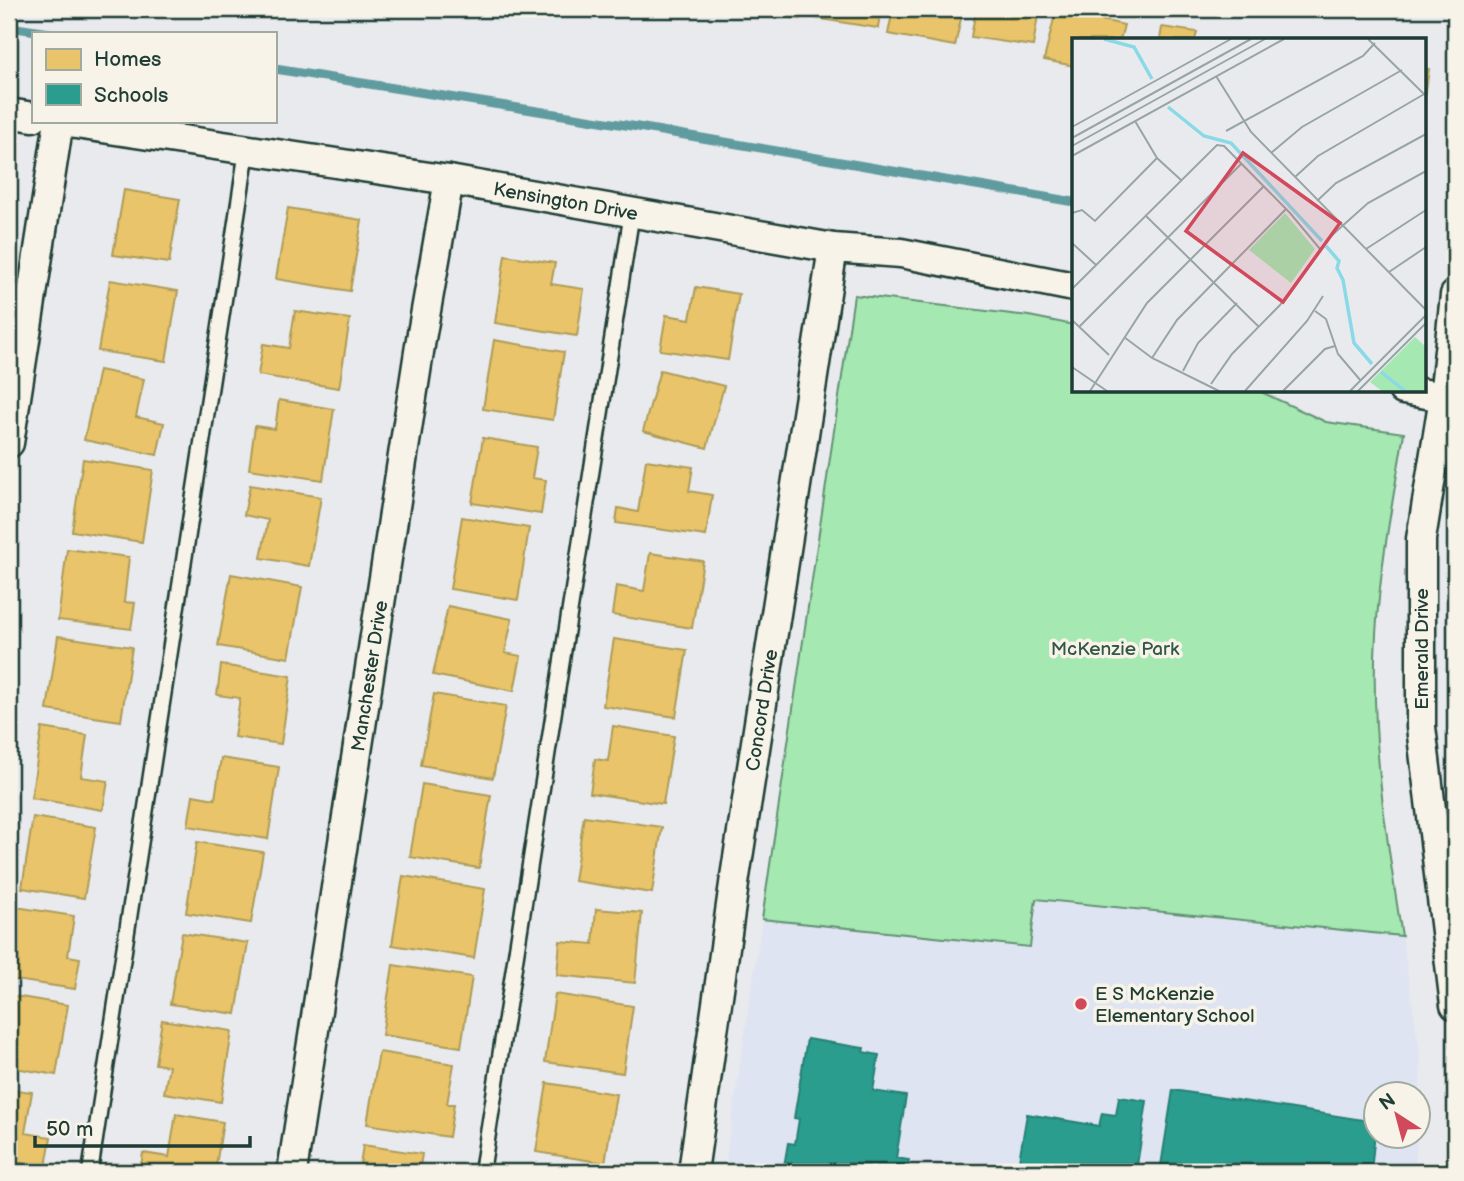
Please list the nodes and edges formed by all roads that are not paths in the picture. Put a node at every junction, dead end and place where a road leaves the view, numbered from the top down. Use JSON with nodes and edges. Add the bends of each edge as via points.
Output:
{"nodes":[{"id":1,"x":9,"y":113,"type":"edge"},
{"id":2,"x":32,"y":117,"type":"edge"},
{"id":3,"x":57,"y":122,"type":"edge"},
{"id":4,"x":64,"y":122,"type":"edge"},
{"id":5,"x":247,"y":150,"type":"junction"},
{"id":6,"x":449,"y":180,"type":"junction"},
{"id":7,"x":632,"y":212,"type":"junction"},
{"id":8,"x":833,"y":247,"type":"junction"},
{"id":9,"x":1072,"y":287,"type":"edge"},
{"id":10,"x":1455,"y":295,"type":"edge"},
{"id":11,"x":1417,"y":392,"type":"edge"},
{"id":12,"x":1450,"y":397,"type":"edge"},
{"id":13,"x":9,"y":443,"type":"edge"},
{"id":14,"x":1455,"y":1005,"type":"edge"},
{"id":15,"x":90,"y":1172,"type":"edge"},
{"id":16,"x":292,"y":1172,"type":"edge"},
{"id":17,"x":482,"y":1172,"type":"edge"},
{"id":18,"x":693,"y":1172,"type":"edge"}],
"edges":[{"from":1,"to":2,"type":"street"},
{"from":3,"to":13,"type":"street"},
{"from":4,"to":5,"type":"street","name":"Kensington Drive"},
{"from":5,"to":6,"type":"street","name":"Kensington Drive"},
{"from":5,"to":15,"type":"lane"},
{"from":6,"to":7,"type":"street","name":"Kensington Drive"},
{"from":6,"to":16,"type":"street","name":"Manchester Drive"},
{"from":7,"to":8,"type":"street","name":"Kensington Drive"},
{"from":7,"to":17,"type":"lane"},
{"from":8,"to":9,"type":"street","name":"Kensington Drive","via":[[901,253]]},
{"from":8,"to":18,"type":"street","name":"Concord Drive"},
{"from":10,"to":12,"type":"street","name":"Emerald Drive"},
{"from":11,"to":12,"type":"street"},
{"from":12,"to":14,"type":"street","name":"Emerald Drive","via":[[1422,539],[1421,727]]}]}
